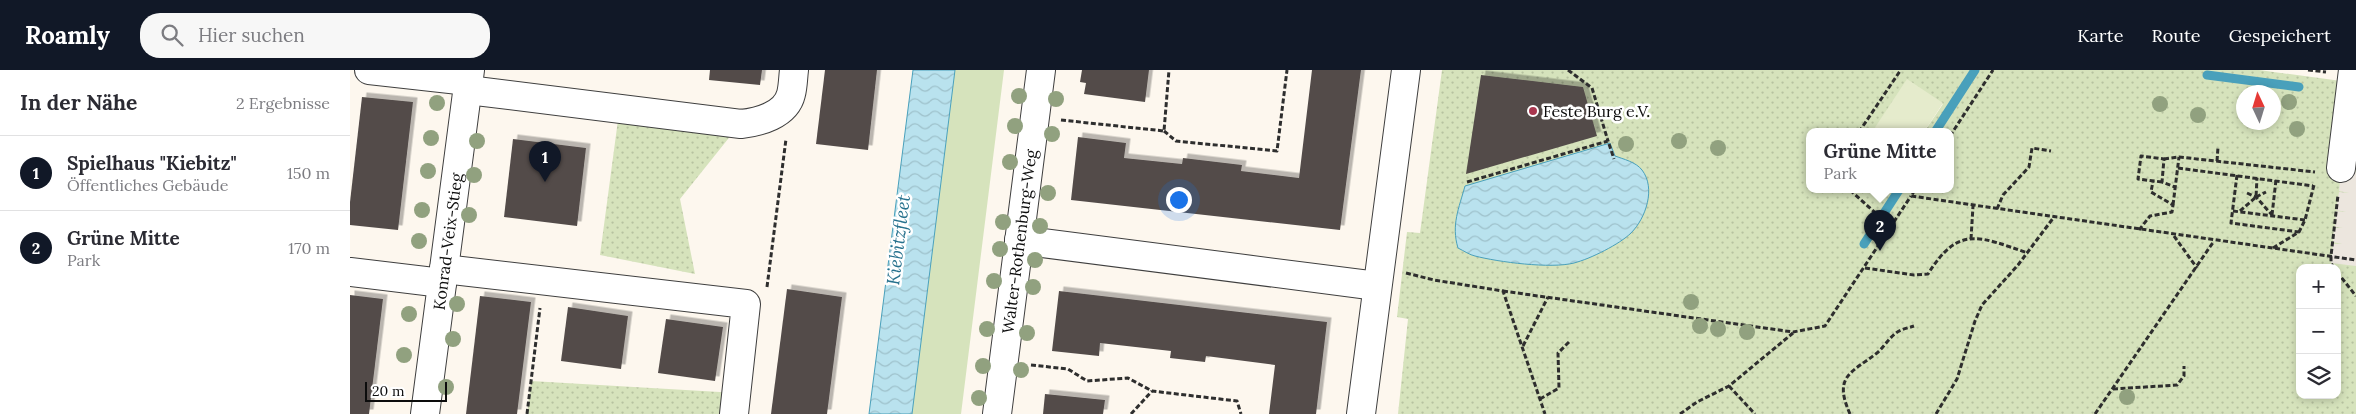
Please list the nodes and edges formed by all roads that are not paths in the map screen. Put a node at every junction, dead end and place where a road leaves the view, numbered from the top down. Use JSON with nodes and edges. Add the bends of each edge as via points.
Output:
{"nodes":[{"id":1,"x":369,"y":70,"type":"edge"},
{"id":2,"x":1041,"y":70,"type":"edge"},
{"id":3,"x":1406,"y":70,"type":"edge"},
{"id":4,"x":2353,"y":70,"type":"edge"},
{"id":5,"x":468,"y":80,"type":"edge"},
{"id":6,"x":792,"y":83,"type":"edge"},
{"id":7,"x":2333,"y":170,"type":"road end"},
{"id":8,"x":1019,"y":240,"type":"junction"},
{"id":9,"x":350,"y":272,"type":"edge"},
{"id":10,"x":443,"y":276,"type":"junction"},
{"id":11,"x":1377,"y":286,"type":"junction"},
{"id":12,"x":425,"y":414,"type":"edge"},
{"id":13,"x":734,"y":414,"type":"edge"},
{"id":14,"x":997,"y":414,"type":"edge"},
{"id":15,"x":1361,"y":414,"type":"edge"}],
"edges":[{"from":1,"to":5,"type":"street"},
{"from":2,"to":8,"type":"street","name":"Walter-Rothenburg-Weg"},
{"from":3,"to":11,"type":"street"},
{"from":4,"to":7,"type":"street"},
{"from":5,"to":6,"type":"street","via":[[729,124],[769,118],[779,111]]},
{"from":5,"to":10,"type":"street","name":"Konrad-Veix-Stieg"},
{"from":8,"to":11,"type":"street"},
{"from":8,"to":14,"type":"street","name":"Walter-Rothenburg-Weg"},
{"from":9,"to":10,"type":"street"},
{"from":10,"to":12,"type":"street","name":"Konrad-Veix-Stieg"},
{"from":10,"to":13,"type":"street","via":[[544,280],[746,304]]},
{"from":11,"to":15,"type":"street"}]}
